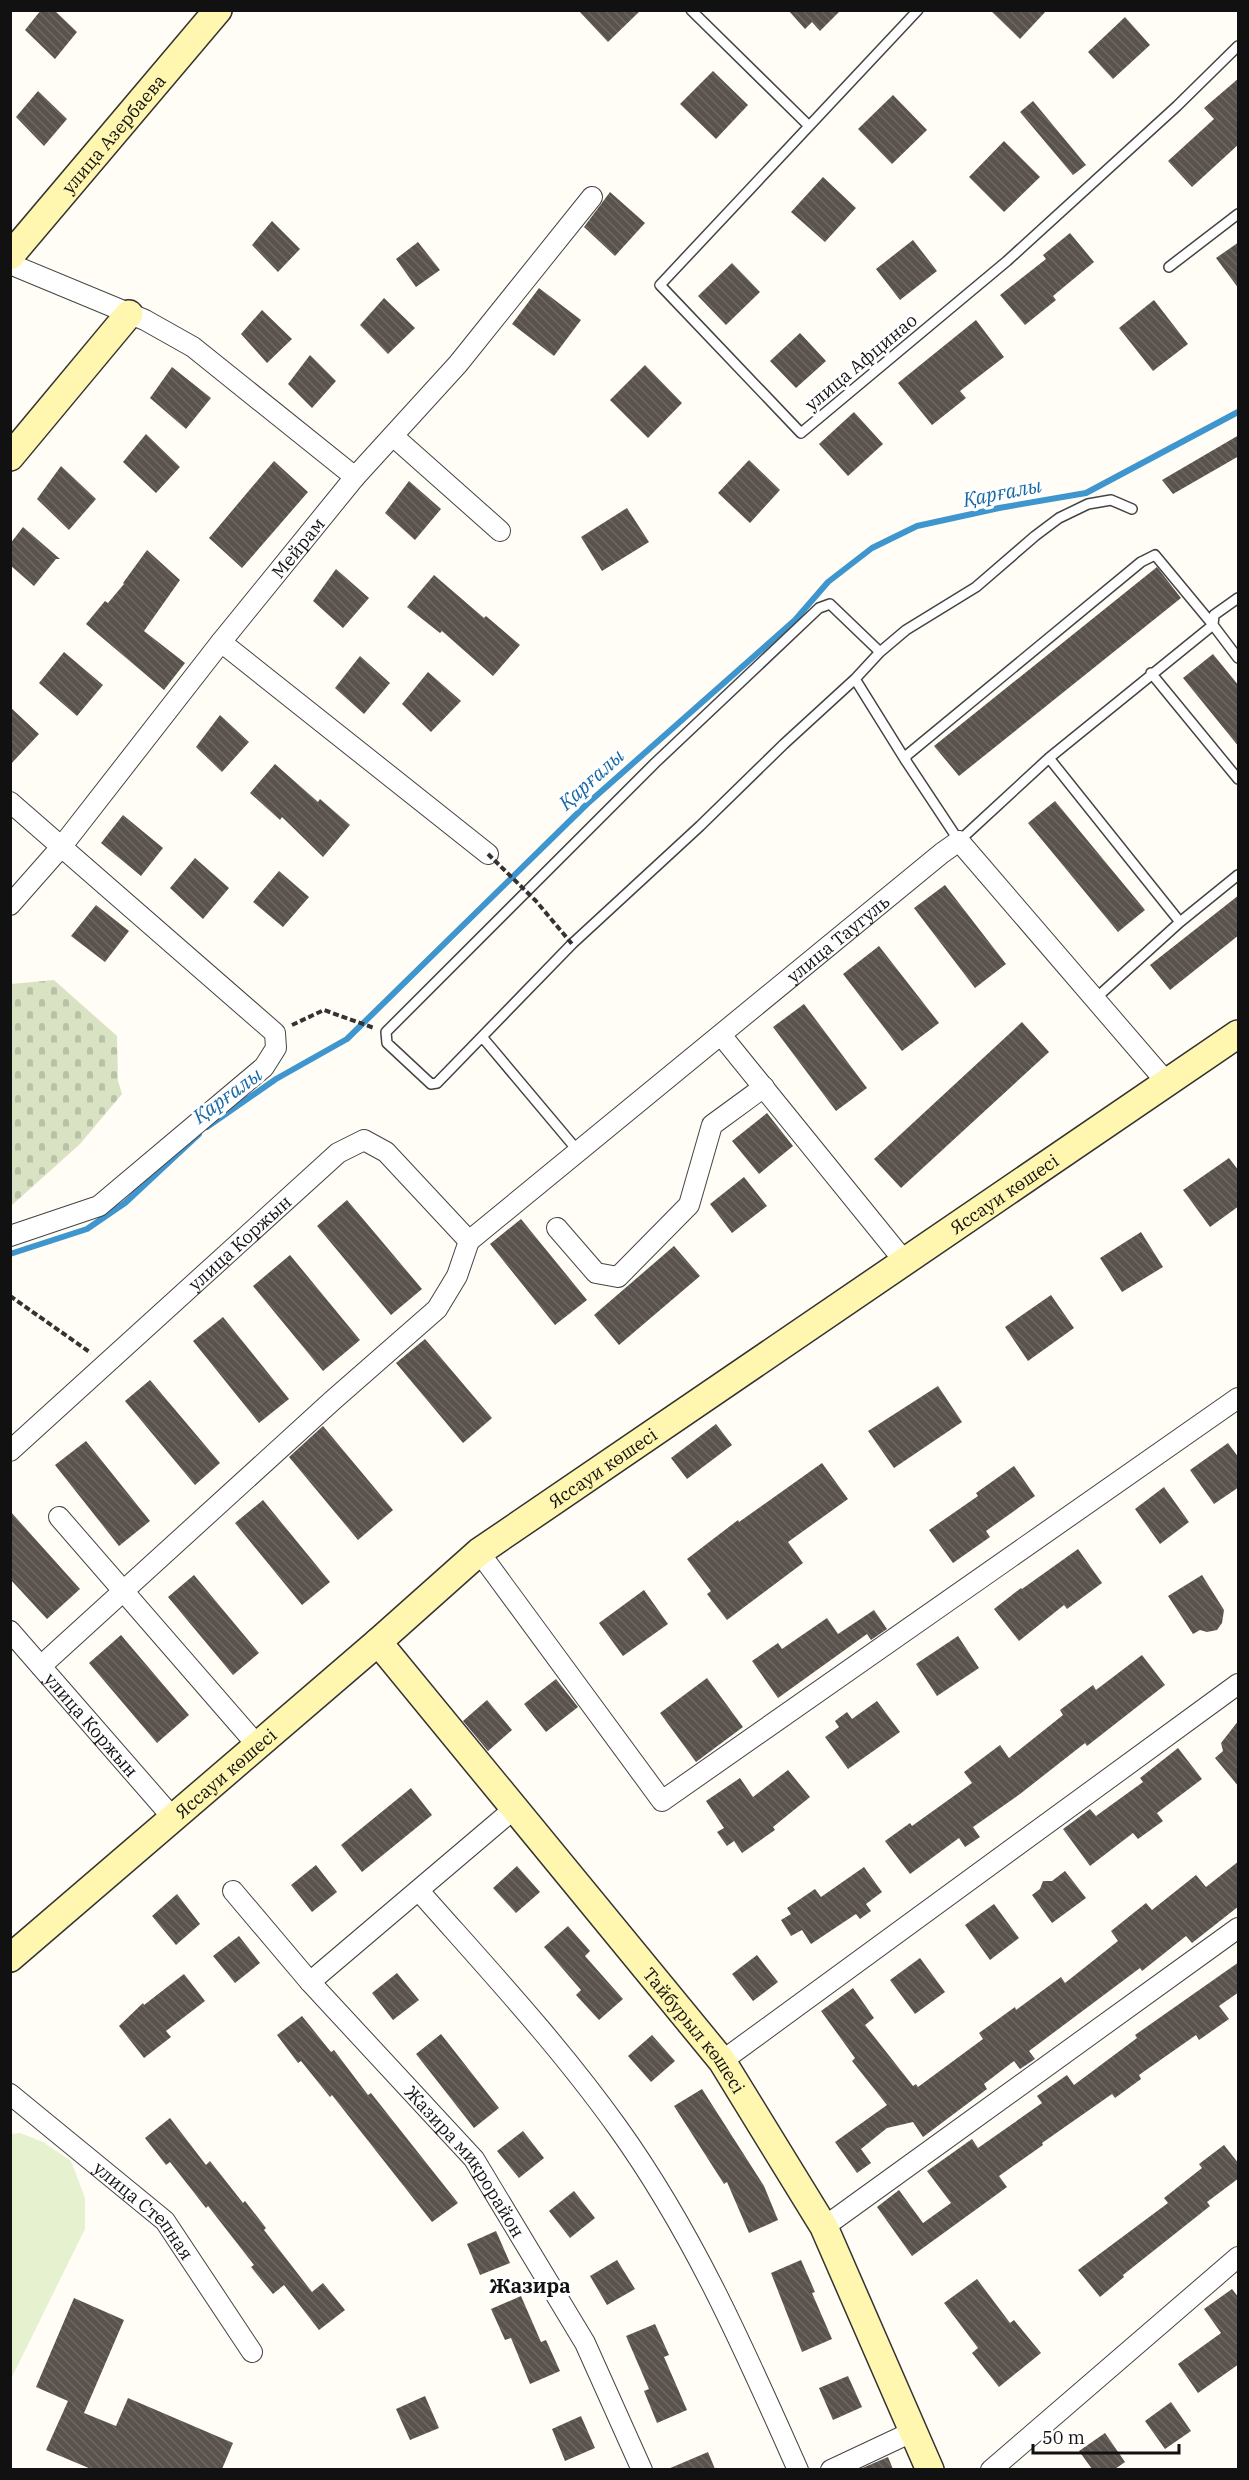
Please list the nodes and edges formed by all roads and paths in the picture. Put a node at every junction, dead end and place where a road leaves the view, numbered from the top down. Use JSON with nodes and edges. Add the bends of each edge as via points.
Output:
{"nodes":[{"id":1,"x":218,"y":10,"type":"edge"},
{"id":2,"x":691,"y":10,"type":"edge"},
{"id":3,"x":918,"y":10,"type":"edge"},
{"id":4,"x":1239,"y":46,"type":"edge"},
{"id":5,"x":808,"y":125,"type":"junction"},
{"id":6,"x":592,"y":197,"type":"dead end"},
{"id":7,"x":1239,"y":214,"type":"edge"},
{"id":8,"x":10,"y":256,"type":"edge"},
{"id":9,"x":10,"y":264,"type":"edge"},
{"id":10,"x":1169,"y":267,"type":"dead end"},
{"id":11,"x":129,"y":314,"type":"junction"},
{"id":12,"x":393,"y":436,"type":"junction"},
{"id":13,"x":10,"y":457,"type":"edge"},
{"id":14,"x":355,"y":477,"type":"junction"},
{"id":15,"x":1132,"y":509,"type":"dead end"},
{"id":16,"x":500,"y":531,"type":"dead end"},
{"id":17,"x":1239,"y":598,"type":"edge"},
{"id":18,"x":1213,"y":625,"type":"junction"},
{"id":19,"x":221,"y":642,"type":"junction"},
{"id":20,"x":879,"y":651,"type":"junction"},
{"id":21,"x":1239,"y":658,"type":"edge"},
{"id":22,"x":1151,"y":673,"type":"junction"},
{"id":23,"x":855,"y":679,"type":"junction"},
{"id":24,"x":1049,"y":758,"type":"junction"},
{"id":25,"x":906,"y":761,"type":"junction"},
{"id":26,"x":1239,"y":779,"type":"edge"},
{"id":27,"x":10,"y":802,"type":"edge"},
{"id":28,"x":959,"y":841,"type":"junction"},
{"id":29,"x":62,"y":846,"type":"junction"},
{"id":30,"x":488,"y":854,"type":"joint"},
{"id":31,"x":1239,"y":875,"type":"edge"},
{"id":32,"x":524,"y":892,"type":"junction"},
{"id":33,"x":10,"y":905,"type":"edge"},
{"id":34,"x":1180,"y":922,"type":"junction"},
{"id":35,"x":572,"y":944,"type":"junction"},
{"id":36,"x":1095,"y":999,"type":"junction"},
{"id":37,"x":386,"y":1032,"type":"junction"},
{"id":38,"x":275,"y":1033,"type":"junction"},
{"id":39,"x":1239,"y":1034,"type":"edge"},
{"id":40,"x":721,"y":1035,"type":"junction"},
{"id":41,"x":483,"y":1038,"type":"junction"},
{"id":42,"x":1168,"y":1084,"type":"junction"},
{"id":43,"x":764,"y":1086,"type":"junction"},
{"id":44,"x":578,"y":1151,"type":"junction"},
{"id":45,"x":557,"y":1228,"type":"dead end"},
{"id":46,"x":10,"y":1236,"type":"edge"},
{"id":47,"x":469,"y":1241,"type":"junction"},
{"id":48,"x":905,"y":1262,"type":"junction"},
{"id":49,"x":10,"y":1296,"type":"edge"},
{"id":50,"x":106,"y":1364,"type":"junction"},
{"id":51,"x":1239,"y":1398,"type":"edge"},
{"id":52,"x":10,"y":1451,"type":"edge"},
{"id":53,"x":59,"y":1517,"type":"dead end"},
{"id":54,"x":479,"y":1552,"type":"junction"},
{"id":55,"x":121,"y":1591,"type":"junction"},
{"id":56,"x":10,"y":1631,"type":"edge"},
{"id":57,"x":378,"y":1642,"type":"junction"},
{"id":58,"x":42,"y":1666,"type":"junction"},
{"id":59,"x":1239,"y":1684,"type":"edge"},
{"id":60,"x":257,"y":1745,"type":"junction"},
{"id":61,"x":515,"y":1808,"type":"junction"},
{"id":62,"x":173,"y":1818,"type":"junction"},
{"id":63,"x":233,"y":1891,"type":"dead end"},
{"id":64,"x":419,"y":1891,"type":"junction"},
{"id":65,"x":1239,"y":1928,"type":"edge"},
{"id":66,"x":10,"y":1958,"type":"edge"},
{"id":67,"x":310,"y":1982,"type":"junction"},
{"id":68,"x":722,"y":2061,"type":"junction"},
{"id":69,"x":10,"y":2094,"type":"edge"},
{"id":70,"x":824,"y":2226,"type":"junction"},
{"id":71,"x":1239,"y":2257,"type":"edge"},
{"id":72,"x":252,"y":2352,"type":"dead end"},
{"id":73,"x":914,"y":2431,"type":"junction"},
{"id":74,"x":642,"y":2469,"type":"edge"},
{"id":75,"x":798,"y":2469,"type":"edge"},
{"id":76,"x":831,"y":2469,"type":"edge"},
{"id":77,"x":930,"y":2469,"type":"edge"},
{"id":78,"x":991,"y":2469,"type":"edge"}],
"edges":[{"from":1,"to":8,"type":"main road","name":"улица Азербаева"},
{"from":2,"to":5,"type":"lane"},
{"from":3,"to":5,"type":"lane","name":"улица Афцинао"},
{"from":4,"to":5,"type":"lane","name":"улица Афцинао","via":[[1007,261],[801,433],[660,285]]},
{"from":6,"to":12,"type":"street","name":"Мейрам","via":[[458,364]]},
{"from":7,"to":10,"type":"lane"},
{"from":9,"to":11,"type":"street"},
{"from":11,"to":13,"type":"main road"},
{"from":11,"to":14,"type":"street","via":[[165,329],[193,347]]},
{"from":12,"to":14,"type":"street","name":"Мейрам"},
{"from":12,"to":16,"type":"street"},
{"from":14,"to":19,"type":"street","name":"Мейрам"},
{"from":15,"to":20,"type":"lane","via":[[1111,500],[1088,504],[1059,518],[976,587]]},
{"from":17,"to":18,"type":"lane","via":[[1214,615]]},
{"from":18,"to":21,"type":"lane"},
{"from":18,"to":22,"type":"lane"},
{"from":18,"to":25,"type":"lane","via":[[1155,555],[1141,562],[915,748]]},
{"from":19,"to":29,"type":"street","name":"Мейрам"},
{"from":19,"to":30,"type":"street"},
{"from":20,"to":23,"type":"lane"},
{"from":20,"to":32,"type":"lane","via":[[830,604],[819,608]]},
{"from":22,"to":24,"type":"lane"},
{"from":22,"to":26,"type":"lane"},
{"from":23,"to":25,"type":"lane"},
{"from":23,"to":35,"type":"lane"},
{"from":24,"to":28,"type":"lane"},
{"from":24,"to":34,"type":"lane"},
{"from":25,"to":28,"type":"lane"},
{"from":27,"to":29,"type":"street"},
{"from":28,"to":36,"type":"street"},
{"from":28,"to":40,"type":"street","name":"улица Таугуль"},
{"from":29,"to":33,"type":"street","name":"Мейрам"},
{"from":29,"to":38,"type":"street"},
{"from":30,"to":32,"type":"path","bridge":true},
{"from":31,"to":34,"type":"lane"},
{"from":32,"to":35,"type":"path","bridge":true},
{"from":32,"to":37,"type":"lane"},
{"from":34,"to":36,"type":"lane"},
{"from":35,"to":41,"type":"lane"},
{"from":36,"to":42,"type":"street"},
{"from":37,"to":38,"type":"path","via":[[324,1010]]},
{"from":37,"to":41,"type":"lane","via":[[387,1043],[431,1084],[437,1083]]},
{"from":38,"to":46,"type":"street","via":[[276,1048],[264,1067],[99,1206]]},
{"from":39,"to":42,"type":"main road","name":"Яссауи көшесі"},
{"from":40,"to":43,"type":"street"},
{"from":40,"to":44,"type":"street","name":"улица Таугуль"},
{"from":41,"to":44,"type":"lane"},
{"from":42,"to":48,"type":"main road","name":"Яссауи көшесі"},
{"from":43,"to":45,"type":"street","via":[[712,1125],[689,1205],[618,1277],[597,1273]]},
{"from":43,"to":48,"type":"street"},
{"from":44,"to":47,"type":"street","name":"улица Таугуль"},
{"from":47,"to":50,"type":"street","name":"улица Коржын","via":[[386,1152],[364,1140],[338,1153]]},
{"from":47,"to":55,"type":"street","via":[[457,1276],[437,1309]]},
{"from":48,"to":54,"type":"main road","name":"Яссауи көшесі"},
{"from":49,"to":50,"type":"path"},
{"from":50,"to":52,"type":"street","name":"улица Коржын"},
{"from":51,"to":54,"type":"street","via":[[662,1801]]},
{"from":53,"to":55,"type":"street"},
{"from":54,"to":57,"type":"main road","name":"Яссауи көшесі"},
{"from":55,"to":58,"type":"street"},
{"from":55,"to":60,"type":"street"},
{"from":56,"to":58,"type":"street","name":"улица Коржын"},
{"from":57,"to":60,"type":"main road","name":"Яссауи көшесі"},
{"from":57,"to":61,"type":"main road","name":"Тайбурыл көшесі"},
{"from":58,"to":62,"type":"street","name":"улица Коржын"},
{"from":59,"to":68,"type":"street"},
{"from":60,"to":62,"type":"main road","name":"Яссауи көшесі"},
{"from":61,"to":64,"type":"street"},
{"from":61,"to":68,"type":"main road","name":"Тайбурыл көшесі"},
{"from":62,"to":66,"type":"main road","name":"Яссауи көшесі"},
{"from":63,"to":67,"type":"street","name":"Жазира микрорайон"},
{"from":64,"to":67,"type":"street"},
{"from":64,"to":75,"type":"street","via":[[547,2037],[644,2167],[710,2277]]},
{"from":65,"to":70,"type":"street"},
{"from":67,"to":74,"type":"street","name":"Жазира микрорайон","via":[[474,2159],[585,2343]]},
{"from":68,"to":70,"type":"main road","name":"Тайбурыл көшесі"},
{"from":69,"to":72,"type":"street","name":"улица Степная","via":[[165,2221]]},
{"from":70,"to":73,"type":"main road","name":"Тайбурыл көшесі"},
{"from":71,"to":78,"type":"street"},
{"from":73,"to":76,"type":"street"},
{"from":73,"to":77,"type":"main road","name":"Тайбурыл көшесі"}]}
